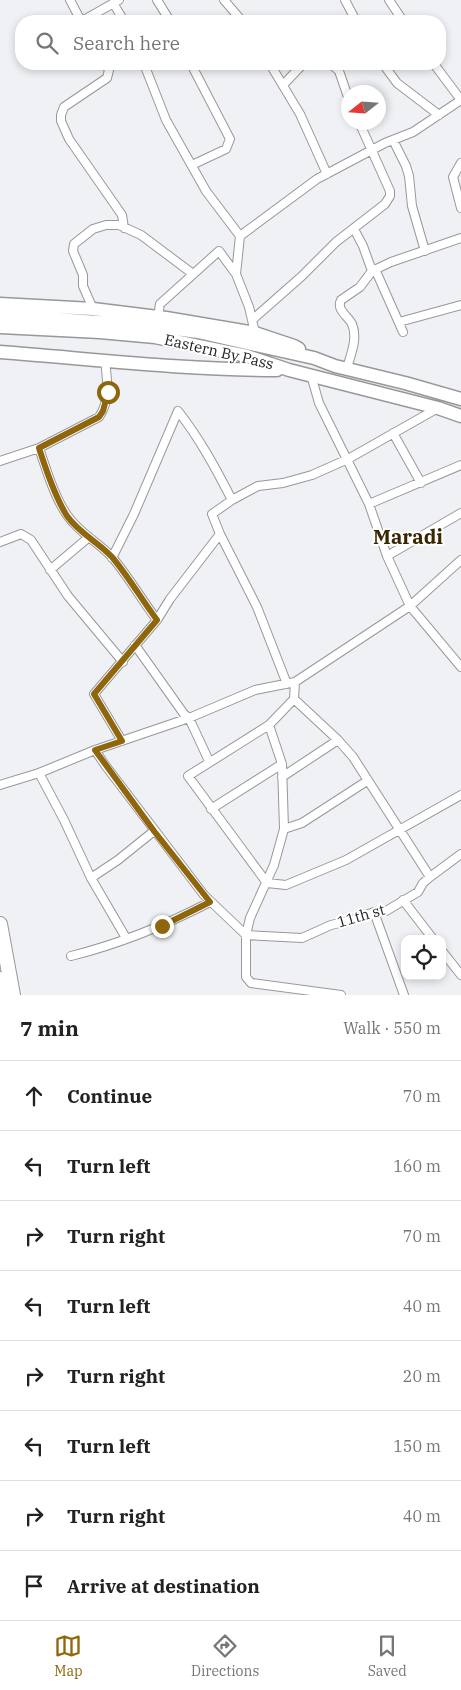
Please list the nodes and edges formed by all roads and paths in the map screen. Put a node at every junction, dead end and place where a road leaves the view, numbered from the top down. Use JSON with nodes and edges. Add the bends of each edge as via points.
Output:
{"nodes":[{"id":1,"x":70,"y":0,"type":"edge"},
{"id":2,"x":157,"y":0,"type":"edge"},
{"id":3,"x":224,"y":0,"type":"edge"},
{"id":4,"x":345,"y":0,"type":"edge"},
{"id":5,"x":389,"y":0,"type":"edge"},
{"id":6,"x":116,"y":2,"type":"edge"},
{"id":7,"x":79,"y":15,"type":"edge"},
{"id":8,"x":93,"y":15,"type":"edge"},
{"id":9,"x":121,"y":15,"type":"edge"},
{"id":10,"x":166,"y":15,"type":"edge"},
{"id":11,"x":237,"y":15,"type":"edge"},
{"id":12,"x":353,"y":15,"type":"edge"},
{"id":13,"x":399,"y":15,"type":"edge"},
{"id":14,"x":109,"y":70,"type":"edge"},
{"id":15,"x":146,"y":70,"type":"edge"},
{"id":16,"x":194,"y":70,"type":"edge"},
{"id":17,"x":274,"y":70,"type":"edge"},
{"id":18,"x":297,"y":70,"type":"edge"},
{"id":19,"x":337,"y":70,"type":"edge"},
{"id":20,"x":387,"y":70,"type":"edge"},
{"id":21,"x":438,"y":70,"type":"edge"},
{"id":22,"x":283,"y":85,"type":"junction"},
{"id":23,"x":344,"y":85,"type":"edge"},
{"id":24,"x":461,"y":100,"type":"edge"},
{"id":25,"x":438,"y":115,"type":"junction"},
{"id":26,"x":362,"y":130,"type":"edge"},
{"id":27,"x":393,"y":140,"type":"junction"},
{"id":28,"x":371,"y":151,"type":"junction"},
{"id":29,"x":461,"y":163,"type":"edge"},
{"id":30,"x":192,"y":166,"type":"junction"},
{"id":31,"x":327,"y":174,"type":"junction"},
{"id":32,"x":461,"y":208,"type":"edge"},
{"id":33,"x":124,"y":228,"type":"junction"},
{"id":34,"x":354,"y":229,"type":"junction"},
{"id":35,"x":240,"y":236,"type":"junction"},
{"id":36,"x":461,"y":238,"type":"edge"},
{"id":37,"x":425,"y":251,"type":"junction"},
{"id":38,"x":373,"y":270,"type":"junction"},
{"id":39,"x":193,"y":274,"type":"junction"},
{"id":40,"x":236,"y":274,"type":"junction"},
{"id":41,"x":0,"y":304,"type":"edge"},
{"id":42,"x":461,"y":305,"type":"edge"},
{"id":43,"x":92,"y":309,"type":"junction"},
{"id":44,"x":0,"y":315,"type":"edge"},
{"id":45,"x":158,"y":318,"type":"junction"},
{"id":46,"x":252,"y":320,"type":"junction"},
{"id":47,"x":399,"y":322,"type":"junction"},
{"id":48,"x":0,"y":327,"type":"edge"},
{"id":49,"x":403,"y":332,"type":"dead end"},
{"id":50,"x":255,"y":334,"type":"junction"},
{"id":51,"x":0,"y":352,"type":"edge"},
{"id":52,"x":314,"y":358,"type":"junction"},
{"id":53,"x":105,"y":360,"type":"junction"},
{"id":54,"x":347,"y":368,"type":"junction"},
{"id":55,"x":289,"y":370,"type":"junction"},
{"id":56,"x":311,"y":376,"type":"junction"},
{"id":57,"x":461,"y":399,"type":"edge"},
{"id":58,"x":438,"y":408,"type":"junction"},
{"id":59,"x":461,"y":416,"type":"edge"},
{"id":60,"x":393,"y":433,"type":"junction"},
{"id":61,"x":39,"y":448,"type":"junction"},
{"id":62,"x":348,"y":459,"type":"junction"},
{"id":63,"x":0,"y":461,"type":"edge"},
{"id":64,"x":461,"y":465,"type":"edge"},
{"id":65,"x":421,"y":483,"type":"junction"},
{"id":66,"x":232,"y":500,"type":"junction"},
{"id":67,"x":369,"y":504,"type":"junction"},
{"id":68,"x":461,"y":513,"type":"edge"},
{"id":69,"x":220,"y":534,"type":"junction"},
{"id":70,"x":89,"y":537,"type":"junction"},
{"id":71,"x":0,"y":542,"type":"edge"},
{"id":72,"x":387,"y":556,"type":"junction"},
{"id":73,"x":112,"y":558,"type":"junction"},
{"id":74,"x":461,"y":560,"type":"edge"},
{"id":75,"x":50,"y":570,"type":"junction"},
{"id":76,"x":410,"y":606,"type":"junction"},
{"id":77,"x":157,"y":620,"type":"junction"},
{"id":78,"x":136,"y":645,"type":"junction"},
{"id":79,"x":122,"y":662,"type":"junction"},
{"id":80,"x":461,"y":667,"type":"edge"},
{"id":81,"x":291,"y":683,"type":"junction"},
{"id":82,"x":294,"y":699,"type":"junction"},
{"id":83,"x":189,"y":718,"type":"junction"},
{"id":84,"x":269,"y":725,"type":"junction"},
{"id":85,"x":338,"y":740,"type":"junction"},
{"id":86,"x":122,"y":741,"type":"junction"},
{"id":87,"x":95,"y":750,"type":"junction"},
{"id":88,"x":209,"y":761,"type":"junction"},
{"id":89,"x":282,"y":764,"type":"junction"},
{"id":90,"x":40,"y":773,"type":"junction"},
{"id":91,"x":282,"y":777,"type":"junction"},
{"id":92,"x":367,"y":781,"type":"junction"},
{"id":93,"x":0,"y":785,"type":"edge"},
{"id":94,"x":461,"y":795,"type":"edge"},
{"id":95,"x":212,"y":809,"type":"junction"},
{"id":96,"x":284,"y":829,"type":"junction"},
{"id":97,"x":398,"y":830,"type":"junction"},
{"id":98,"x":154,"y":831,"type":"junction"},
{"id":99,"x":461,"y":854,"type":"edge"},
{"id":100,"x":430,"y":877,"type":"junction"},
{"id":101,"x":91,"y":878,"type":"junction"},
{"id":102,"x":267,"y":883,"type":"junction"},
{"id":103,"x":403,"y":900,"type":"junction"},
{"id":104,"x":210,"y":902,"type":"junction"},
{"id":105,"x":374,"y":912,"type":"junction"},
{"id":106,"x":0,"y":924,"type":"edge"},
{"id":107,"x":246,"y":935,"type":"junction"},
{"id":108,"x":430,"y":935,"type":"edge"},
{"id":109,"x":126,"y":938,"type":"junction"},
{"id":110,"x":71,"y":956,"type":"dead end"},
{"id":111,"x":446,"y":956,"type":"edge"},
{"id":112,"x":461,"y":976,"type":"edge"},
{"id":113,"x":0,"y":979,"type":"edge"},
{"id":114,"x":3,"y":995,"type":"edge"},
{"id":115,"x":13,"y":995,"type":"edge"},
{"id":116,"x":341,"y":995,"type":"edge"},
{"id":117,"x":404,"y":995,"type":"edge"}],
"edges":[{"from":1,"to":7,"type":"street"},
{"from":2,"to":10,"type":"street"},
{"from":3,"to":11,"type":"street"},
{"from":4,"to":12,"type":"street"},
{"from":5,"to":13,"type":"street"},
{"from":6,"to":8,"type":"street"},
{"from":6,"to":9,"type":"street"},
{"from":14,"to":33,"type":"street","via":[[107,78],[64,107],[61,121],[69,139],[122,215]]},
{"from":15,"to":30,"type":"street","via":[[166,120]]},
{"from":16,"to":30,"type":"street","via":[[230,139],[226,149]]},
{"from":17,"to":22,"type":"street"},
{"from":18,"to":22,"type":"street"},
{"from":19,"to":23,"type":"street"},
{"from":20,"to":25,"type":"street","via":[[397,83]]},
{"from":21,"to":24,"type":"street"},
{"from":22,"to":31,"type":"street"},
{"from":24,"to":25,"type":"street"},
{"from":25,"to":27,"type":"street","via":[[413,132]]},
{"from":26,"to":28,"type":"street"},
{"from":27,"to":28,"type":"street"},
{"from":27,"to":37,"type":"street","via":[[409,176],[412,206]]},
{"from":28,"to":31,"type":"street"},
{"from":28,"to":34,"type":"street","via":[[390,196],[385,204]]},
{"from":29,"to":32,"type":"street","via":[[453,177]]},
{"from":30,"to":35,"type":"street","via":[[206,191]]},
{"from":31,"to":35,"type":"street"},
{"from":33,"to":39,"type":"street","via":[[140,235]]},
{"from":33,"to":43,"type":"street","via":[[106,225],[93,229],[74,244],[73,251]]},
{"from":34,"to":38,"type":"street"},
{"from":34,"to":46,"type":"street"},
{"from":35,"to":40,"type":"street"},
{"from":36,"to":37,"type":"street"},
{"from":37,"to":38,"type":"street"},
{"from":38,"to":47,"type":"street"},
{"from":38,"to":54,"type":"street","via":[[339,304],[355,334]]},
{"from":39,"to":40,"type":"street","via":[[219,251]]},
{"from":39,"to":45,"type":"street","via":[[160,304]]},
{"from":40,"to":46,"type":"street"},
{"from":41,"to":43,"type":"main road"},
{"from":42,"to":47,"type":"street"},
{"from":43,"to":45,"type":"main road"},
{"from":44,"to":52,"type":"main road","name":"Eastern By Pass","via":[[198,332]]},
{"from":45,"to":50,"type":"main road"},
{"from":46,"to":50,"type":"street"},
{"from":47,"to":49,"type":"street"},
{"from":48,"to":55,"type":"main road","name":"Eastern By Pass","via":[[155,337],[247,356]]},
{"from":50,"to":52,"type":"main road","via":[[294,346]]},
{"from":51,"to":53,"type":"main road"},
{"from":52,"to":54,"type":"main road","name":"Eastern By Pass"},
{"from":53,"to":55,"type":"main road","via":[[232,370]]},
{"from":53,"to":61,"type":"street","via":[[108,392],[99,417]]},
{"from":54,"to":57,"type":"main road","name":"Eastern By Pass"},
{"from":55,"to":56,"type":"main road","name":"Eastern By Pass"},
{"from":56,"to":58,"type":"main road","name":"Eastern By Pass"},
{"from":56,"to":62,"type":"street","via":[[319,403]]},
{"from":58,"to":59,"type":"main road","name":"Eastern By Pass"},
{"from":58,"to":60,"type":"street"},
{"from":60,"to":62,"type":"street"},
{"from":60,"to":65,"type":"street"},
{"from":61,"to":63,"type":"street"},
{"from":61,"to":70,"type":"street","via":[[63,508],[76,527]]},
{"from":62,"to":66,"type":"street","via":[[312,475],[258,486]]},
{"from":62,"to":67,"type":"street"},
{"from":64,"to":65,"type":"street"},
{"from":65,"to":67,"type":"street"},
{"from":66,"to":69,"type":"street","via":[[212,514]]},
{"from":66,"to":73,"type":"street","via":[[214,465],[178,411]]},
{"from":67,"to":72,"type":"street"},
{"from":68,"to":72,"type":"street"},
{"from":69,"to":77,"type":"street"},
{"from":69,"to":81,"type":"street"},
{"from":70,"to":73,"type":"street"},
{"from":70,"to":75,"type":"street"},
{"from":71,"to":75,"type":"street","via":[[21,534],[26,536]]},
{"from":72,"to":76,"type":"street"},
{"from":73,"to":77,"type":"street"},
{"from":74,"to":76,"type":"street"},
{"from":75,"to":79,"type":"street"},
{"from":76,"to":80,"type":"street"},
{"from":76,"to":81,"type":"street"},
{"from":77,"to":78,"type":"street"},
{"from":78,"to":79,"type":"street"},
{"from":78,"to":83,"type":"street"},
{"from":79,"to":86,"type":"street","via":[[94,694]]},
{"from":81,"to":82,"type":"street"},
{"from":81,"to":83,"type":"street","via":[[255,690]]},
{"from":82,"to":84,"type":"street"},
{"from":82,"to":85,"type":"street"},
{"from":83,"to":86,"type":"street"},
{"from":83,"to":88,"type":"street"},
{"from":84,"to":88,"type":"street"},
{"from":84,"to":89,"type":"street"},
{"from":85,"to":91,"type":"street"},
{"from":85,"to":92,"type":"street"},
{"from":86,"to":87,"type":"street"},
{"from":87,"to":90,"type":"street"},
{"from":87,"to":98,"type":"street"},
{"from":88,"to":95,"type":"street","via":[[188,776]]},
{"from":89,"to":91,"type":"street"},
{"from":89,"to":95,"type":"street"},
{"from":90,"to":93,"type":"street"},
{"from":90,"to":101,"type":"street"},
{"from":91,"to":96,"type":"street"},
{"from":92,"to":96,"type":"street","via":[[302,823]]},
{"from":92,"to":97,"type":"street"},
{"from":94,"to":97,"type":"street"},
{"from":95,"to":102,"type":"street"},
{"from":96,"to":102,"type":"street"},
{"from":97,"to":100,"type":"street"},
{"from":97,"to":102,"type":"street","via":[[346,860],[286,885]]},
{"from":98,"to":101,"type":"street"},
{"from":98,"to":104,"type":"street"},
{"from":99,"to":100,"type":"street","name":"11th st"},
{"from":100,"to":103,"type":"street","name":"11th st","via":[[418,892]]},
{"from":101,"to":109,"type":"street"},
{"from":102,"to":107,"type":"street","via":[[250,918]]},
{"from":103,"to":105,"type":"street","name":"11th st","via":[[386,911]]},
{"from":103,"to":108,"type":"street"},
{"from":104,"to":107,"type":"street"},
{"from":104,"to":109,"type":"street","via":[[162,926]]},
{"from":105,"to":107,"type":"street","name":"11th st","via":[[330,925],[302,938]]},
{"from":105,"to":117,"type":"street"},
{"from":106,"to":115,"type":"highway"},
{"from":107,"to":116,"type":"street","via":[[248,982]]},
{"from":109,"to":110,"type":"street"},
{"from":111,"to":112,"type":"street"},
{"from":113,"to":114,"type":"highway"}]}
